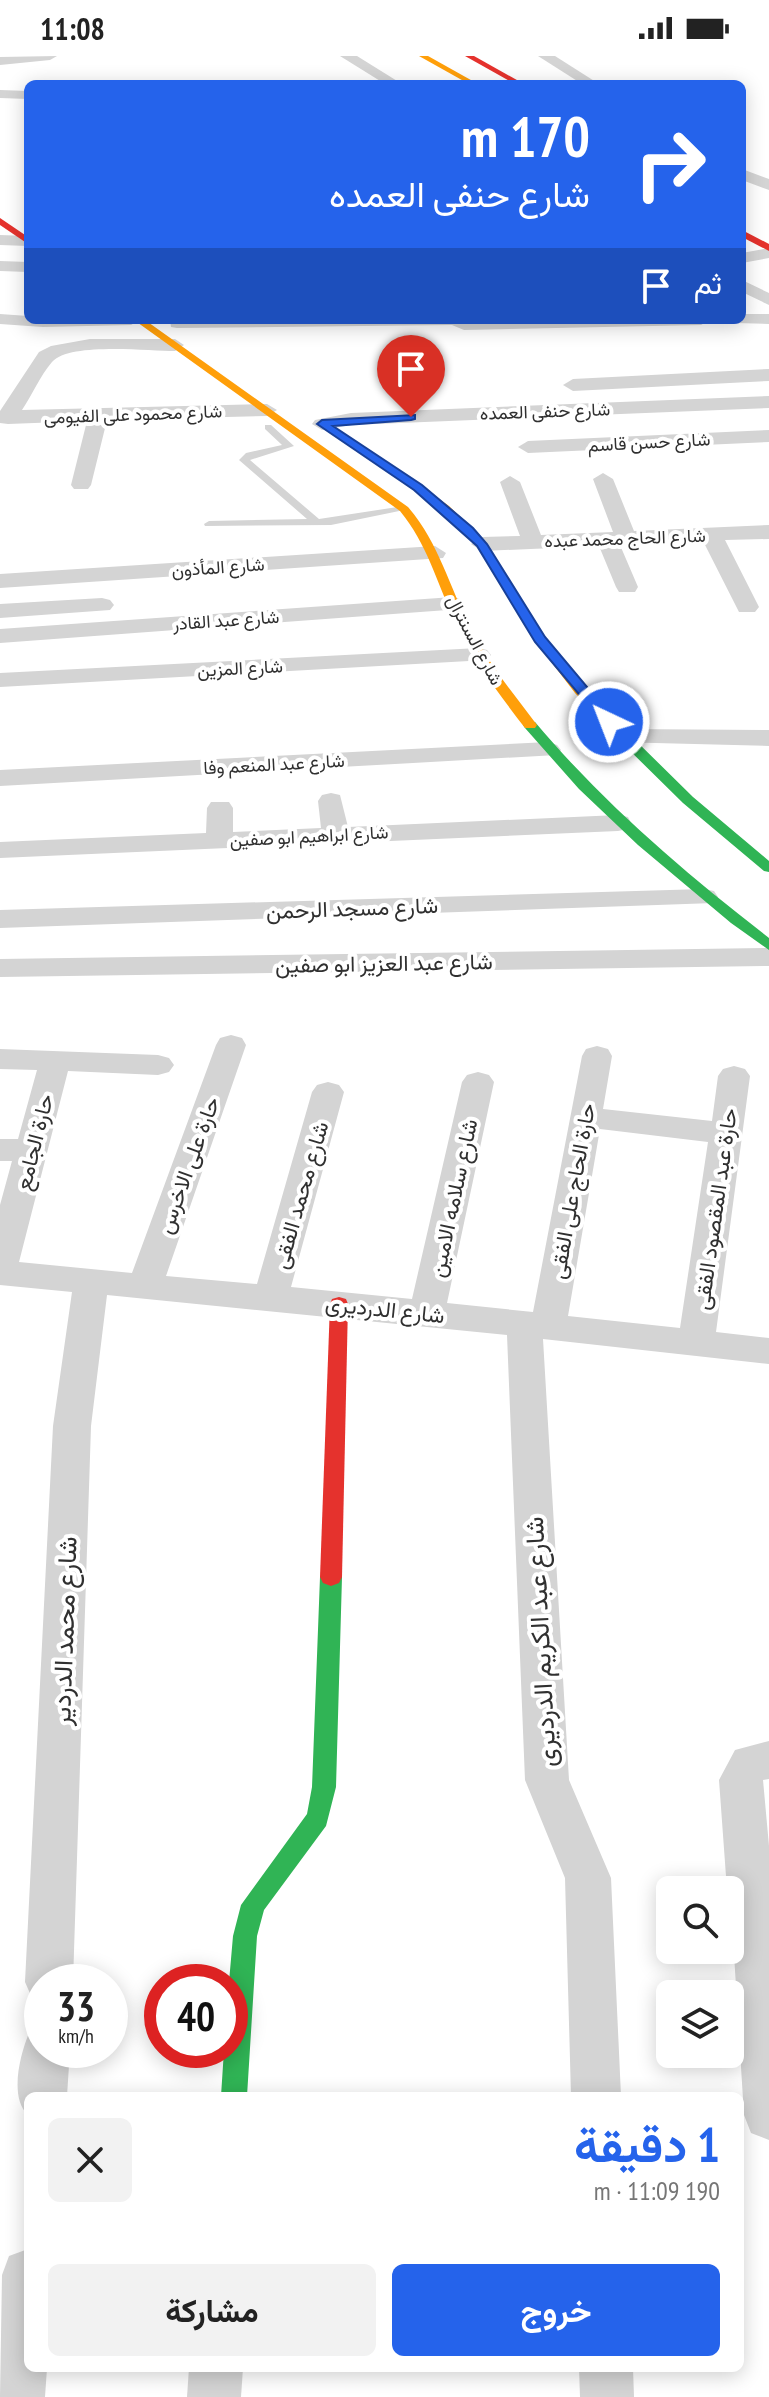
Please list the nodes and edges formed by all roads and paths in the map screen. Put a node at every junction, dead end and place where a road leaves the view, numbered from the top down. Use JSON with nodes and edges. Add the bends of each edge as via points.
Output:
{"nodes":[{"id":1,"x":50,"y":56,"type":"edge"},
{"id":2,"x":347,"y":56,"type":"edge"},
{"id":3,"x":423,"y":56,"type":"edge"},
{"id":4,"x":545,"y":56,"type":"edge"},
{"id":5,"x":474,"y":59,"type":"edge"},
{"id":6,"x":0,"y":61,"type":"edge"},
{"id":7,"x":388,"y":80,"type":"edge"},
{"id":8,"x":467,"y":80,"type":"edge"},
{"id":9,"x":513,"y":80,"type":"edge"},
{"id":10,"x":585,"y":80,"type":"edge"},
{"id":11,"x":0,"y":84,"type":"edge"},
{"id":12,"x":24,"y":84,"type":"edge"},
{"id":13,"x":0,"y":94,"type":"edge"},
{"id":14,"x":24,"y":95,"type":"edge"},
{"id":15,"x":746,"y":176,"type":"edge"},
{"id":16,"x":769,"y":185,"type":"edge"},
{"id":17,"x":2,"y":211,"type":"edge"},
{"id":18,"x":24,"y":218,"type":"edge"},
{"id":19,"x":24,"y":236,"type":"edge"},
{"id":20,"x":0,"y":240,"type":"edge"},
{"id":21,"x":24,"y":241,"type":"edge"},
{"id":22,"x":24,"y":269,"type":"edge"},
{"id":23,"x":3,"y":278,"type":"edge"},
{"id":24,"x":746,"y":288,"type":"edge"},
{"id":25,"x":769,"y":300,"type":"edge"},
{"id":26,"x":0,"y":319,"type":"edge"},
{"id":27,"x":24,"y":319,"type":"edge"},
{"id":28,"x":746,"y":319,"type":"edge"},
{"id":29,"x":769,"y":319,"type":"edge"},
{"id":30,"x":145,"y":324,"type":"edge"},
{"id":31,"x":179,"y":324,"type":"edge"},
{"id":32,"x":462,"y":324,"type":"edge"},
{"id":33,"x":511,"y":324,"type":"edge"},
{"id":34,"x":203,"y":341,"type":"dead end"},
{"id":35,"x":175,"y":345,"type":"junction"},
{"id":36,"x":769,"y":375,"type":"edge"},
{"id":37,"x":573,"y":385,"type":"dead end"},
{"id":38,"x":769,"y":402,"type":"edge"},
{"id":39,"x":303,"y":411,"type":"dead end"},
{"id":40,"x":98,"y":416,"type":"junction"},
{"id":41,"x":4,"y":418,"type":"edge"},
{"id":42,"x":267,"y":419,"type":"junction"},
{"id":43,"x":322,"y":424,"type":"junction"},
{"id":44,"x":769,"y":436,"type":"edge"},
{"id":45,"x":346,"y":440,"type":"dead end"},
{"id":46,"x":528,"y":447,"type":"dead end"},
{"id":47,"x":382,"y":463,"type":"dead end"},
{"id":48,"x":603,"y":479,"type":"dead end"},
{"id":49,"x":510,"y":482,"type":"dead end"},
{"id":50,"x":81,"y":485,"type":"dead end"},
{"id":51,"x":404,"y":509,"type":"junction"},
{"id":52,"x":315,"y":521,"type":"junction"},
{"id":53,"x":209,"y":524,"type":"dead end"},
{"id":54,"x":769,"y":532,"type":"edge"},
{"id":55,"x":711,"y":535,"type":"junction"},
{"id":56,"x":475,"y":537,"type":"junction"},
{"id":57,"x":617,"y":539,"type":"junction"},
{"id":58,"x":533,"y":542,"type":"junction"},
{"id":59,"x":431,"y":544,"type":"junction"},
{"id":60,"x":181,"y":569,"type":"junction"},
{"id":61,"x":41,"y":578,"type":"junction"},
{"id":62,"x":0,"y":581,"type":"edge"},
{"id":63,"x":627,"y":587,"type":"dead end"},
{"id":64,"x":453,"y":604,"type":"junction"},
{"id":65,"x":102,"y":605,"type":"dead end"},
{"id":66,"x":747,"y":607,"type":"dead end"},
{"id":67,"x":42,"y":609,"type":"junction"},
{"id":68,"x":0,"y":611,"type":"edge"},
{"id":69,"x":190,"y":623,"type":"junction"},
{"id":70,"x":0,"y":636,"type":"edge"},
{"id":71,"x":479,"y":655,"type":"junction"},
{"id":72,"x":0,"y":680,"type":"edge"},
{"id":73,"x":624,"y":737,"type":"junction"},
{"id":74,"x":769,"y":738,"type":"edge"},
{"id":75,"x":548,"y":750,"type":"junction"},
{"id":76,"x":0,"y":778,"type":"edge"},
{"id":77,"x":331,"y":801,"type":"dead end"},
{"id":78,"x":220,"y":808,"type":"dead end"},
{"id":79,"x":618,"y":823,"type":"junction"},
{"id":80,"x":336,"y":835,"type":"junction"},
{"id":81,"x":219,"y":840,"type":"junction"},
{"id":82,"x":0,"y":850,"type":"edge"},
{"id":83,"x":769,"y":868,"type":"edge"},
{"id":84,"x":704,"y":897,"type":"junction"},
{"id":85,"x":0,"y":919,"type":"edge"},
{"id":86,"x":769,"y":945,"type":"edge"},
{"id":87,"x":769,"y":957,"type":"edge"},
{"id":88,"x":0,"y":968,"type":"edge"},
{"id":89,"x":231,"y":1045,"type":"dead end"},
{"id":90,"x":597,"y":1056,"type":"dead end"},
{"id":91,"x":0,"y":1059,"type":"edge"},
{"id":92,"x":55,"y":1060,"type":"junction"},
{"id":93,"x":158,"y":1065,"type":"dead end"},
{"id":94,"x":734,"y":1076,"type":"dead end"},
{"id":95,"x":478,"y":1082,"type":"dead end"},
{"id":96,"x":328,"y":1092,"type":"dead end"},
{"id":97,"x":585,"y":1117,"type":"junction"},
{"id":98,"x":726,"y":1133,"type":"junction"},
{"id":99,"x":0,"y":1150,"type":"edge"},
{"id":100,"x":33,"y":1150,"type":"junction"},
{"id":101,"x":0,"y":1271,"type":"edge"},
{"id":102,"x":91,"y":1281,"type":"junction"},
{"id":103,"x":145,"y":1286,"type":"junction"},
{"id":104,"x":271,"y":1297,"type":"junction"},
{"id":105,"x":339,"y":1304,"type":"junction"},
{"id":106,"x":427,"y":1313,"type":"junction"},
{"id":107,"x":536,"y":1325,"type":"junction"},
{"id":108,"x":696,"y":1343,"type":"junction"},
{"id":109,"x":769,"y":1351,"type":"edge"},
{"id":110,"x":769,"y":1760,"type":"edge"},
{"id":111,"x":50,"y":1964,"type":"edge"},
{"id":112,"x":44,"y":2068,"type":"edge"},
{"id":113,"x":42,"y":2092,"type":"edge"},
{"id":114,"x":234,"y":2092,"type":"edge"},
{"id":115,"x":596,"y":2092,"type":"edge"},
{"id":116,"x":769,"y":2115,"type":"edge"},
{"id":117,"x":24,"y":2324,"type":"edge"},
{"id":118,"x":216,"y":2372,"type":"edge"},
{"id":119,"x":606,"y":2372,"type":"edge"},
{"id":120,"x":18,"y":2397,"type":"edge"},
{"id":121,"x":214,"y":2397,"type":"edge"},
{"id":122,"x":607,"y":2397,"type":"edge"}],
"edges":[{"from":1,"to":6,"type":"street"},
{"from":2,"to":7,"type":"street"},
{"from":3,"to":8,"type":"main road"},
{"from":4,"to":10,"type":"street"},
{"from":5,"to":9,"type":"main road"},
{"from":11,"to":12,"type":"street"},
{"from":13,"to":14,"type":"street"},
{"from":15,"to":16,"type":"street"},
{"from":17,"to":18,"type":"main road"},
{"from":17,"to":19,"type":"main road"},
{"from":20,"to":21,"type":"street"},
{"from":22,"to":23,"type":"street"},
{"from":24,"to":25,"type":"street"},
{"from":26,"to":27,"type":"street"},
{"from":28,"to":29,"type":"street"},
{"from":30,"to":35,"type":"main road","name":"شارع السنترال"},
{"from":31,"to":34,"type":"main road"},
{"from":32,"to":33,"type":"street"},
{"from":35,"to":41,"type":"street","via":[[53,351]]},
{"from":35,"to":42,"type":"main road","name":"شارع السنترال"},
{"from":36,"to":37,"type":"street"},
{"from":38,"to":43,"type":"street","name":"شارع حنفى العمده"},
{"from":39,"to":43,"type":"main road"},
{"from":40,"to":41,"type":"street","name":"شارع محمود على الفيومى"},
{"from":40,"to":42,"type":"street","name":"شارع محمود على الفيومى"},
{"from":40,"to":50,"type":"street"},
{"from":42,"to":51,"type":"main road","name":"شارع السنترال"},
{"from":42,"to":52,"type":"lane","via":[[289,446],[244,460]]},
{"from":43,"to":45,"type":"main road"},
{"from":44,"to":46,"type":"street","name":"شارع حسن قاسم"},
{"from":47,"to":56,"type":"main road"},
{"from":48,"to":57,"type":"street"},
{"from":49,"to":58,"type":"street"},
{"from":51,"to":52,"type":"lane"},
{"from":51,"to":59,"type":"main road","name":"شارع السنترال"},
{"from":52,"to":53,"type":"lane"},
{"from":54,"to":55,"type":"street","name":"شارع الحاج محمد عبده"},
{"from":55,"to":57,"type":"street","name":"شارع الحاج محمد عبده"},
{"from":55,"to":66,"type":"street"},
{"from":56,"to":58,"type":"street","name":"شارع الحاج محمد عبده"},
{"from":56,"to":59,"type":"main road"},
{"from":56,"to":73,"type":"main road","via":[[540,639]]},
{"from":57,"to":58,"type":"street","name":"شارع الحاج محمد عبده"},
{"from":57,"to":63,"type":"street"},
{"from":59,"to":60,"type":"street","name":"شارع المأذون"},
{"from":59,"to":64,"type":"main road","name":"شارع السنترال"},
{"from":60,"to":61,"type":"street","name":"شارع المأذون"},
{"from":60,"to":69,"type":"street"},
{"from":61,"to":62,"type":"street","name":"شارع المأذون"},
{"from":61,"to":67,"type":"street"},
{"from":64,"to":69,"type":"street","name":"شارع عبد القادر"},
{"from":64,"to":71,"type":"main road","name":"شارع السنترال"},
{"from":65,"to":67,"type":"street"},
{"from":67,"to":68,"type":"street"},
{"from":69,"to":70,"type":"street","name":"شارع عبد القادر"},
{"from":71,"to":72,"type":"street","name":"شارع المزين"},
{"from":71,"to":75,"type":"main road","name":"شارع السنترال"},
{"from":73,"to":74,"type":"street"},
{"from":73,"to":83,"type":"main road"},
{"from":75,"to":76,"type":"street","name":"شارع عبد المنعم وفا"},
{"from":75,"to":79,"type":"main road","name":"شارع السنترال"},
{"from":77,"to":80,"type":"street"},
{"from":78,"to":81,"type":"street"},
{"from":79,"to":80,"type":"street","name":"شارع ابراهيم ابو صفين"},
{"from":79,"to":84,"type":"main road","name":"شارع السنترال"},
{"from":80,"to":81,"type":"street","name":"شارع ابراهيم ابو صفين"},
{"from":81,"to":82,"type":"street","name":"شارع ابراهيم ابو صفين"},
{"from":84,"to":85,"type":"street","name":"شارع مسجد الرحمن"},
{"from":84,"to":86,"type":"main road","name":"شارع السنترال"},
{"from":87,"to":88,"type":"street","name":"شارع عبد العزيز ابو صفين"},
{"from":89,"to":103,"type":"street","name":"حارة على الاخرس"},
{"from":90,"to":97,"type":"street","name":"حارة الحاج على الفقى"},
{"from":91,"to":92,"type":"street","name":"حارة الجامع"},
{"from":92,"to":93,"type":"street","name":"حارة الجامع"},
{"from":92,"to":100,"type":"street","name":"حارة الجامع"},
{"from":94,"to":98,"type":"street","name":"حارة عبد المقصود الفقى"},
{"from":95,"to":106,"type":"street","name":"شارع سلامه الامين"},
{"from":96,"to":104,"type":"street","name":"شارع محمد الفقى"},
{"from":97,"to":98,"type":"street"},
{"from":97,"to":107,"type":"street","name":"حارة الحاج على الفقى"},
{"from":98,"to":108,"type":"street","name":"حارة عبد المقصود الفقى"},
{"from":99,"to":100,"type":"street"},
{"from":100,"to":101,"type":"street","name":"حارة الجامع"},
{"from":101,"to":102,"type":"street","name":"شارع الدرديرى"},
{"from":102,"to":103,"type":"street","name":"شارع الدرديرى"},
{"from":102,"to":111,"type":"street","name":"شارع محمد الدردير","via":[[72,1426]]},
{"from":103,"to":104,"type":"street","name":"شارع الدرديرى"},
{"from":104,"to":105,"type":"street","name":"شارع الدرديرى"},
{"from":105,"to":106,"type":"street","name":"شارع الدرديرى"},
{"from":105,"to":114,"type":"main road","via":[[324,1787],[318,1818],[306,1838],[253,1905],[245,1936]]},
{"from":106,"to":107,"type":"street","name":"شارع الدرديرى"},
{"from":107,"to":108,"type":"street","name":"شارع الدرديرى"},
{"from":107,"to":115,"type":"street","name":"شارع عبد الكريم الدرديرى","via":[[547,1780],[588,1878]]},
{"from":108,"to":109,"type":"street","name":"شارع الدرديرى"},
{"from":110,"to":116,"type":"street","via":[[752,1761],[741,1780]]},
{"from":112,"to":113,"type":"street"},
{"from":117,"to":120,"type":"street"},
{"from":118,"to":121,"type":"street"},
{"from":119,"to":122,"type":"street"}]}
